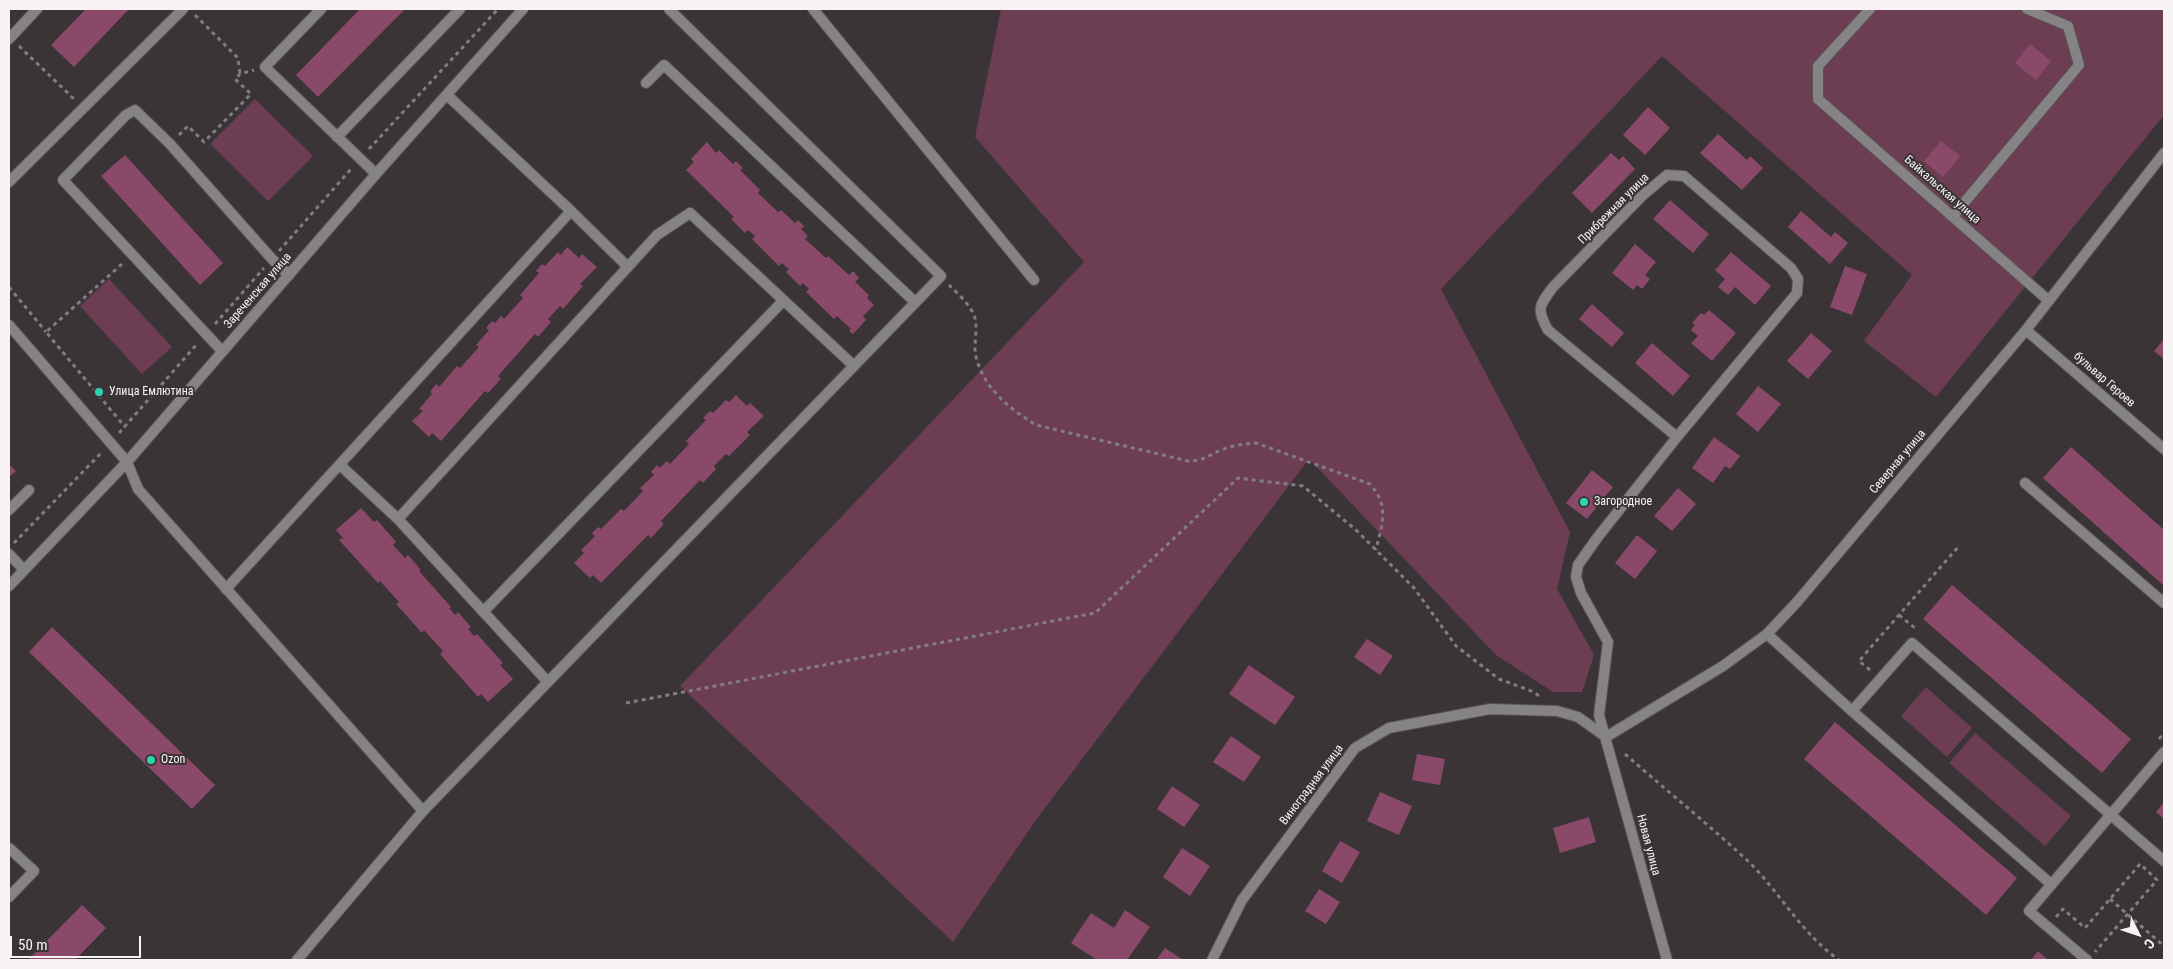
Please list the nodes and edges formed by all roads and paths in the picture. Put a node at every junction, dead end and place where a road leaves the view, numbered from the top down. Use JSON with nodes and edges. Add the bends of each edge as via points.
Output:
{"nodes":[{"id":1,"x":37,"y":9,"type":"edge"},
{"id":2,"x":184,"y":9,"type":"edge"},
{"id":3,"x":188,"y":9,"type":"edge"},
{"id":4,"x":321,"y":9,"type":"edge"},
{"id":5,"x":460,"y":9,"type":"edge"},
{"id":6,"x":498,"y":9,"type":"edge"},
{"id":7,"x":523,"y":9,"type":"edge"},
{"id":8,"x":669,"y":9,"type":"edge"},
{"id":9,"x":814,"y":9,"type":"edge"},
{"id":10,"x":1870,"y":9,"type":"edge"},
{"id":11,"x":2027,"y":9,"type":"edge"},
{"id":12,"x":9,"y":38,"type":"edge"},
{"id":13,"x":264,"y":67,"type":"junction"},
{"id":14,"x":240,"y":74,"type":"junction"},
{"id":15,"x":646,"y":83,"type":"dead end"},
{"id":16,"x":447,"y":95,"type":"junction"},
{"id":17,"x":83,"y":108,"type":"junction"},
{"id":18,"x":337,"y":137,"type":"junction"},
{"id":19,"x":170,"y":144,"type":"junction"},
{"id":20,"x":2164,"y":153,"type":"edge"},
{"id":21,"x":360,"y":159,"type":"junction"},
{"id":22,"x":376,"y":174,"type":"junction"},
{"id":23,"x":9,"y":182,"type":"edge"},
{"id":24,"x":571,"y":211,"type":"junction"},
{"id":25,"x":1953,"y":216,"type":"junction"},
{"id":26,"x":132,"y":255,"type":"junction"},
{"id":27,"x":272,"y":259,"type":"junction"},
{"id":28,"x":628,"y":267,"type":"junction"},
{"id":29,"x":289,"y":275,"type":"junction"},
{"id":30,"x":941,"y":276,"type":"junction"},
{"id":31,"x":1034,"y":280,"type":"dead end"},
{"id":32,"x":9,"y":287,"type":"edge"},
{"id":33,"x":2048,"y":300,"type":"junction"},
{"id":34,"x":783,"y":301,"type":"junction"},
{"id":35,"x":915,"y":302,"type":"junction"},
{"id":36,"x":9,"y":325,"type":"edge"},
{"id":37,"x":2026,"y":330,"type":"junction"},
{"id":38,"x":46,"y":332,"type":"junction"},
{"id":39,"x":205,"y":335,"type":"junction"},
{"id":40,"x":222,"y":351,"type":"junction"},
{"id":41,"x":854,"y":366,"type":"junction"},
{"id":42,"x":124,"y":427,"type":"junction"},
{"id":43,"x":1677,"y":437,"type":"junction"},
{"id":44,"x":110,"y":443,"type":"junction"},
{"id":45,"x":2164,"y":449,"type":"edge"},
{"id":46,"x":127,"y":462,"type":"junction"},
{"id":47,"x":340,"y":464,"type":"junction"},
{"id":48,"x":2024,"y":483,"type":"dead end"},
{"id":49,"x":29,"y":490,"type":"dead end"},
{"id":50,"x":9,"y":510,"type":"edge"},
{"id":51,"x":398,"y":519,"type":"junction"},
{"id":52,"x":1958,"y":548,"type":"dead end"},
{"id":53,"x":9,"y":549,"type":"edge"},
{"id":54,"x":1376,"y":550,"type":"junction"},
{"id":55,"x":9,"y":554,"type":"edge"},
{"id":56,"x":24,"y":570,"type":"junction"},
{"id":57,"x":9,"y":586,"type":"edge"},
{"id":58,"x":226,"y":589,"type":"junction"},
{"id":59,"x":2164,"y":603,"type":"edge"},
{"id":60,"x":483,"y":612,"type":"junction"},
{"id":61,"x":1899,"y":615,"type":"junction"},
{"id":62,"x":1768,"y":634,"type":"junction"},
{"id":63,"x":1922,"y":634,"type":"dead end"},
{"id":64,"x":1880,"y":679,"type":"junction"},
{"id":65,"x":548,"y":682,"type":"junction"},
{"id":66,"x":626,"y":703,"type":"dead end"},
{"id":67,"x":1556,"y":711,"type":"junction"},
{"id":68,"x":1852,"y":711,"type":"junction"},
{"id":69,"x":2164,"y":733,"type":"edge"},
{"id":70,"x":1606,"y":737,"type":"junction"},
{"id":71,"x":2158,"y":740,"type":"dead end"},
{"id":72,"x":2164,"y":752,"type":"edge"},
{"id":73,"x":423,"y":811,"type":"junction"},
{"id":74,"x":2110,"y":815,"type":"junction"},
{"id":75,"x":9,"y":848,"type":"edge"},
{"id":76,"x":2164,"y":861,"type":"edge"},
{"id":77,"x":2051,"y":884,"type":"junction"},
{"id":78,"x":9,"y":896,"type":"edge"},
{"id":79,"x":2110,"y":899,"type":"junction"},
{"id":80,"x":2127,"y":914,"type":"junction"},
{"id":81,"x":2048,"y":926,"type":"junction"},
{"id":82,"x":2164,"y":946,"type":"edge"},
{"id":83,"x":2090,"y":957,"type":"edge"},
{"id":84,"x":297,"y":960,"type":"edge"},
{"id":85,"x":1212,"y":960,"type":"edge"},
{"id":86,"x":1667,"y":960,"type":"edge"},
{"id":87,"x":1839,"y":960,"type":"edge"}],
"edges":[{"from":1,"to":12,"type":"street"},
{"from":2,"to":17,"type":"street"},
{"from":3,"to":14,"type":"path","via":[[238,58]]},
{"from":4,"to":13,"type":"street"},
{"from":5,"to":18,"type":"street"},
{"from":6,"to":21,"type":"path"},
{"from":7,"to":16,"type":"street","name":"Зареченская улица"},
{"from":8,"to":30,"type":"street"},
{"from":9,"to":31,"type":"street"},
{"from":10,"to":25,"type":"street","name":"Байкальская улица","via":[[1818,66],[1818,98]]},
{"from":11,"to":25,"type":"street","via":[[2068,26],[2079,65]]},
{"from":12,"to":17,"type":"path"},
{"from":13,"to":14,"type":"path"},
{"from":13,"to":18,"type":"street"},
{"from":14,"to":19,"type":"path","via":[[235,79],[251,94],[204,142],[188,126]]},
{"from":15,"to":35,"type":"street","via":[[664,65]]},
{"from":16,"to":22,"type":"street","name":"Зареченская улица"},
{"from":16,"to":24,"type":"street"},
{"from":17,"to":23,"type":"street"},
{"from":18,"to":21,"type":"street"},
{"from":19,"to":26,"type":"street","via":[[135,110],[126,114],[63,180]]},
{"from":19,"to":27,"type":"street"},
{"from":20,"to":33,"type":"street","name":"Северная улица"},
{"from":21,"to":22,"type":"street"},
{"from":21,"to":27,"type":"path"},
{"from":22,"to":29,"type":"street","name":"Зареченская улица"},
{"from":24,"to":28,"type":"street"},
{"from":24,"to":47,"type":"street"},
{"from":25,"to":33,"type":"street","name":"Байкальская улица"},
{"from":26,"to":38,"type":"path"},
{"from":26,"to":39,"type":"street"},
{"from":27,"to":29,"type":"street"},
{"from":27,"to":39,"type":"path"},
{"from":28,"to":34,"type":"street","via":[[657,235],[690,213]]},
{"from":28,"to":51,"type":"street"},
{"from":29,"to":40,"type":"street","name":"Зареченская улица"},
{"from":30,"to":35,"type":"street"},
{"from":30,"to":54,"type":"path","via":[[975,318],[976,357],[988,385],[1016,413],[1036,424],[1188,461],[1202,461],[1239,444],[1256,443],[1370,484],[1380,496],[1383,515]]},
{"from":32,"to":38,"type":"path"},
{"from":33,"to":37,"type":"street","name":"Северная улица"},
{"from":34,"to":41,"type":"street"},
{"from":34,"to":60,"type":"street"},
{"from":35,"to":41,"type":"street"},
{"from":36,"to":44,"type":"street"},
{"from":37,"to":45,"type":"street","name":"бульвар Героев"},
{"from":37,"to":62,"type":"street","name":"Северная улица"},
{"from":38,"to":42,"type":"path"},
{"from":39,"to":40,"type":"street"},
{"from":39,"to":42,"type":"path"},
{"from":40,"to":46,"type":"street","name":"Зареченская улица"},
{"from":41,"to":65,"type":"street"},
{"from":42,"to":44,"type":"path"},
{"from":43,"to":43,"type":"street","name":"Прибрежная улица","via":[[1797,293],[1798,279],[1765,244],[1684,176],[1667,175],[1642,196],[1553,287],[1541,304],[1539,315],[1548,330]]},
{"from":43,"to":70,"type":"street","name":"Прибрежная улица","via":[[1578,565],[1576,577],[1581,593],[1608,642],[1598,715]]},
{"from":44,"to":46,"type":"street"},
{"from":44,"to":53,"type":"path"},
{"from":46,"to":56,"type":"street","name":"Зареченская улица"},
{"from":46,"to":58,"type":"street","via":[[138,489]]},
{"from":47,"to":51,"type":"street"},
{"from":47,"to":58,"type":"street"},
{"from":48,"to":59,"type":"street"},
{"from":49,"to":50,"type":"street"},
{"from":51,"to":60,"type":"street"},
{"from":52,"to":61,"type":"path"},
{"from":54,"to":66,"type":"path","via":[[1303,486],[1238,478],[1095,613]]},
{"from":54,"to":67,"type":"path","via":[[1414,588],[1456,646],[1499,679],[1534,692]]},
{"from":55,"to":56,"type":"street"},
{"from":56,"to":57,"type":"street","name":"Зареченская улица"},
{"from":58,"to":73,"type":"street"},
{"from":60,"to":65,"type":"street"},
{"from":61,"to":63,"type":"path"},
{"from":61,"to":64,"type":"path","via":[[1859,661]]},
{"from":62,"to":68,"type":"street"},
{"from":62,"to":70,"type":"street","name":"Северная улица"},
{"from":64,"to":68,"type":"street"},
{"from":64,"to":74,"type":"street","via":[[1912,643]]},
{"from":65,"to":73,"type":"street"},
{"from":67,"to":70,"type":"street","name":"Виноградная улица","via":[[1578,717]]},
{"from":67,"to":85,"type":"street","name":"Виноградная улица","via":[[1490,709],[1388,728],[1355,748],[1242,900]]},
{"from":68,"to":77,"type":"street"},
{"from":69,"to":71,"type":"path"},
{"from":70,"to":86,"type":"street","name":"Новая улица"},
{"from":70,"to":87,"type":"path","via":[[1750,863],[1809,935]]},
{"from":72,"to":74,"type":"street"},
{"from":73,"to":84,"type":"street"},
{"from":74,"to":76,"type":"street"},
{"from":74,"to":77,"type":"street"},
{"from":75,"to":78,"type":"street","via":[[34,871]]},
{"from":77,"to":81,"type":"street","via":[[2029,911]]},
{"from":79,"to":80,"type":"path"},
{"from":79,"to":80,"type":"path","via":[[2140,864],[2157,880]]},
{"from":79,"to":81,"type":"path","via":[[2085,928],[2063,909]]},
{"from":80,"to":82,"type":"path"},
{"from":80,"to":83,"type":"path"},
{"from":81,"to":83,"type":"street"}]}
